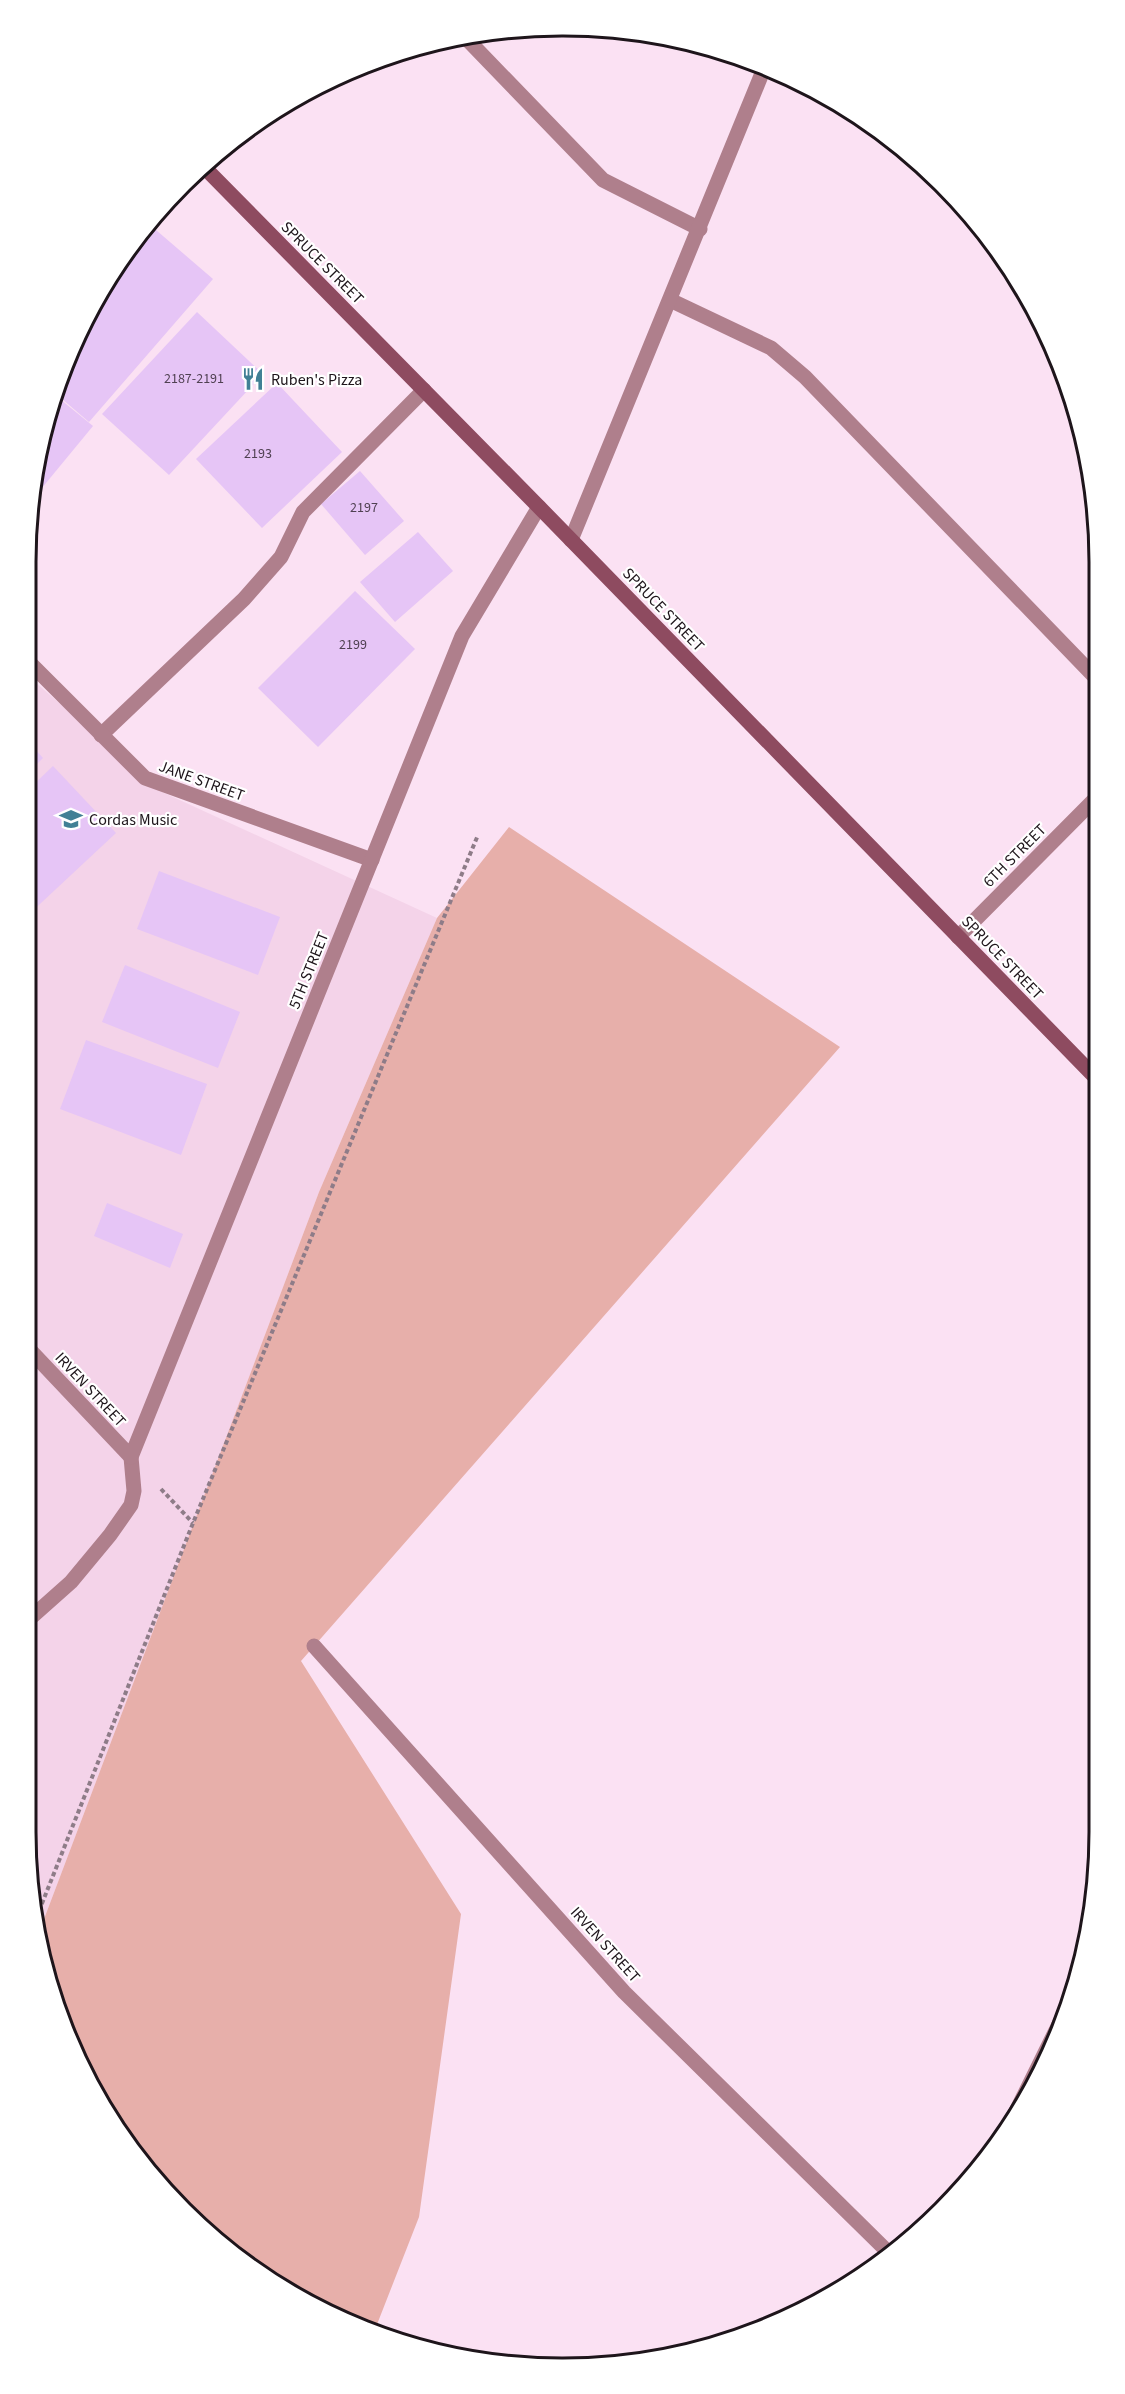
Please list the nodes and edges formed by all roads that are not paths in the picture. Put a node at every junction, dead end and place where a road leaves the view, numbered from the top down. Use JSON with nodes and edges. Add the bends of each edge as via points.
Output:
{"nodes":[{"id":1,"x":472,"y":44,"type":"edge"},
{"id":2,"x":761,"y":75,"type":"edge"},
{"id":3,"x":209,"y":172,"type":"edge"},
{"id":4,"x":700,"y":229,"type":"junction"},
{"id":5,"x":670,"y":300,"type":"junction"},
{"id":6,"x":424,"y":390,"type":"junction"},
{"id":7,"x":539,"y":507,"type":"junction"},
{"id":8,"x":571,"y":540,"type":"junction"},
{"id":9,"x":36,"y":669,"type":"edge"},
{"id":10,"x":1089,"y":671,"type":"edge"},
{"id":11,"x":101,"y":735,"type":"junction"},
{"id":12,"x":1089,"y":805,"type":"edge"},
{"id":13,"x":372,"y":860,"type":"junction"},
{"id":14,"x":958,"y":937,"type":"junction"},
{"id":15,"x":1089,"y":1071,"type":"edge"},
{"id":16,"x":36,"y":1357,"type":"edge"},
{"id":17,"x":131,"y":1457,"type":"junction"},
{"id":18,"x":36,"y":1613,"type":"edge"},
{"id":19,"x":314,"y":1646,"type":"dead end"},
{"id":20,"x":884,"y":2248,"type":"edge"}],
"edges":[{"from":1,"to":4,"type":"street","via":[[603,180]]},
{"from":2,"to":4,"type":"street"},
{"from":3,"to":6,"type":"street","name":"SPRUCE STREET"},
{"from":4,"to":5,"type":"street"},
{"from":5,"to":8,"type":"street"},
{"from":5,"to":10,"type":"street","via":[[771,348],[805,377]]},
{"from":6,"to":7,"type":"street","name":"SPRUCE STREET"},
{"from":6,"to":11,"type":"street","via":[[303,512],[281,557],[244,599]]},
{"from":7,"to":8,"type":"street","name":"SPRUCE STREET"},
{"from":7,"to":13,"type":"street","name":"5TH STREET","via":[[462,636]]},
{"from":8,"to":14,"type":"street","name":"SPRUCE STREET"},
{"from":9,"to":11,"type":"street","name":"JANE STREET"},
{"from":11,"to":13,"type":"street","name":"JANE STREET","via":[[145,778]]},
{"from":12,"to":14,"type":"street","name":"6TH STREET"},
{"from":13,"to":17,"type":"street","name":"5TH STREET"},
{"from":14,"to":15,"type":"street","name":"SPRUCE STREET"},
{"from":16,"to":17,"type":"street","name":"IRVEN STREET"},
{"from":17,"to":18,"type":"street","via":[[131,1505],[71,1582]]},
{"from":19,"to":20,"type":"street","name":"IRVEN STREET","via":[[624,1992]]}]}
